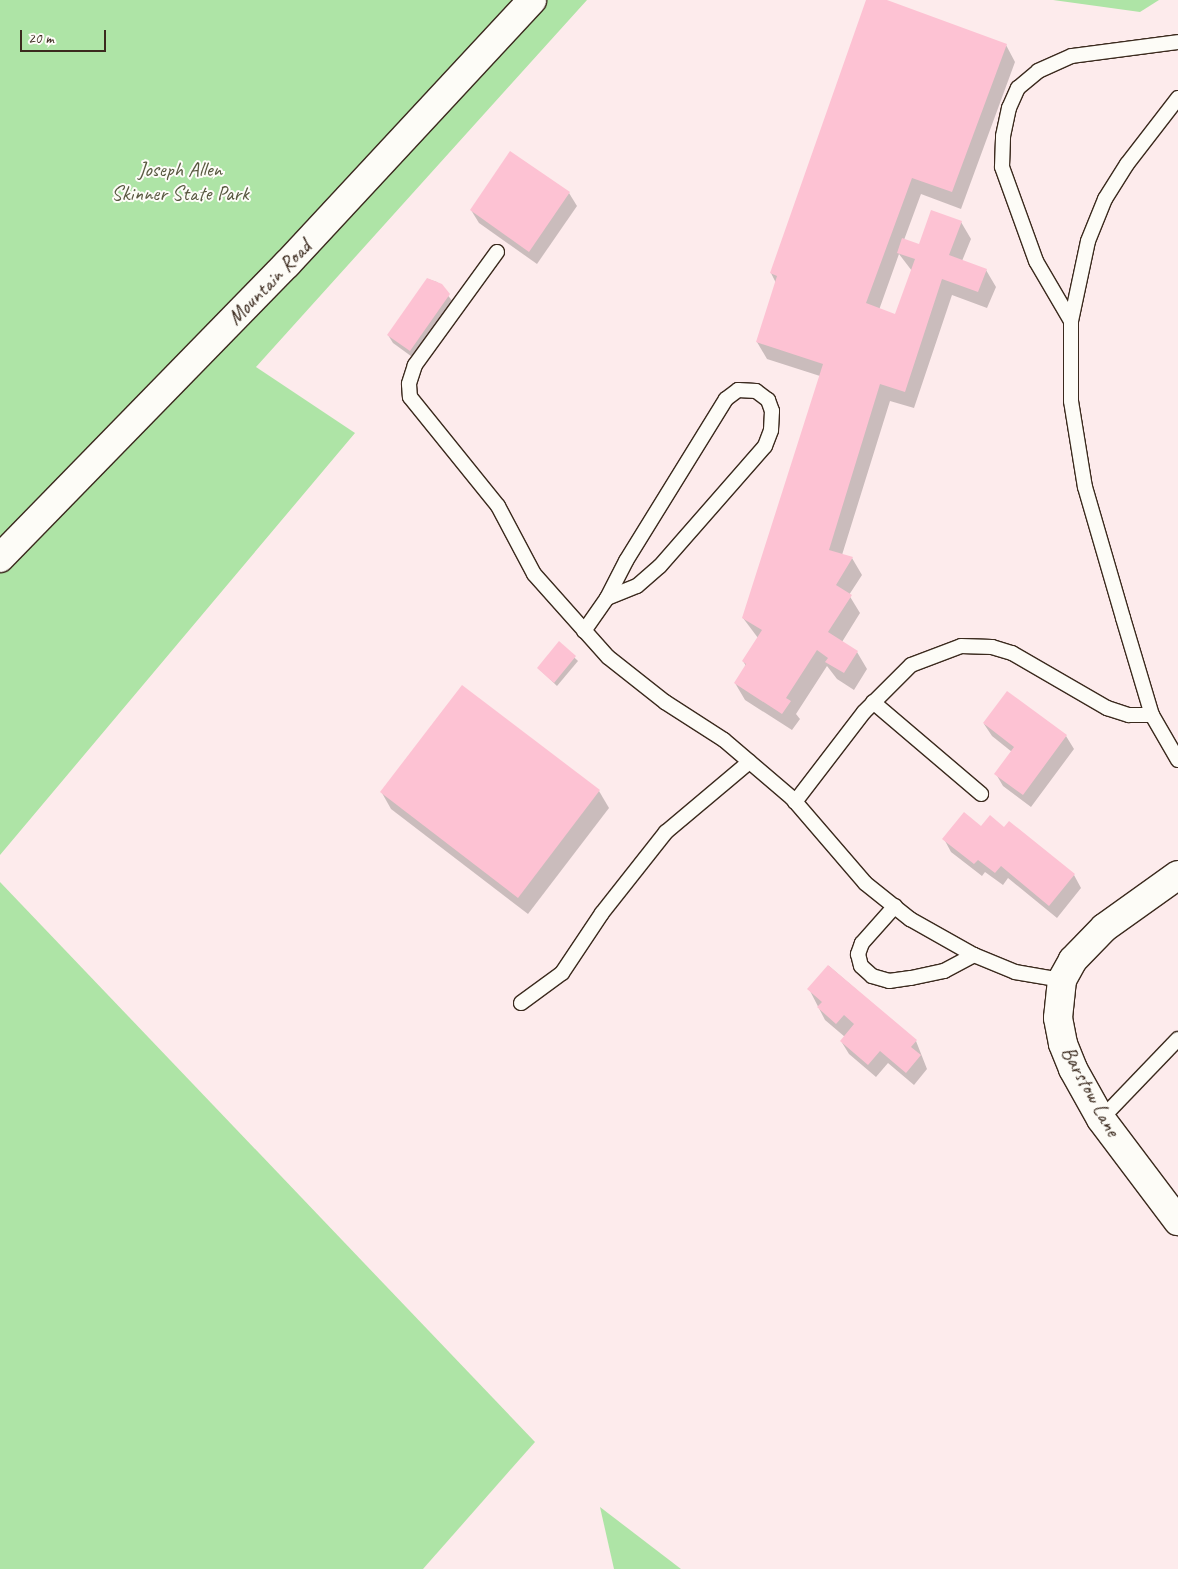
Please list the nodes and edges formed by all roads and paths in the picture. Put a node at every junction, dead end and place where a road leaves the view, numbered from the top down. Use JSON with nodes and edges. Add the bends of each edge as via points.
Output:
{"nodes":[{"id":1,"x":532,"y":0,"type":"edge"},
{"id":2,"x":1178,"y":42,"type":"edge"},
{"id":3,"x":1178,"y":98,"type":"edge"},
{"id":4,"x":497,"y":252,"type":"dead end"},
{"id":5,"x":1071,"y":321,"type":"junction"},
{"id":6,"x":0,"y":558,"type":"edge"},
{"id":7,"x":607,"y":598,"type":"junction"},
{"id":8,"x":584,"y":631,"type":"junction"},
{"id":9,"x":873,"y":702,"type":"junction"},
{"id":10,"x":1152,"y":715,"type":"junction"},
{"id":11,"x":1178,"y":760,"type":"edge"},
{"id":12,"x":749,"y":762,"type":"junction"},
{"id":13,"x":981,"y":794,"type":"dead end"},
{"id":14,"x":795,"y":802,"type":"junction"},
{"id":15,"x":1178,"y":875,"type":"edge"},
{"id":16,"x":895,"y":906,"type":"junction"},
{"id":17,"x":974,"y":954,"type":"junction"},
{"id":18,"x":1062,"y":980,"type":"junction"},
{"id":19,"x":521,"y":1003,"type":"dead end"},
{"id":20,"x":1178,"y":1039,"type":"edge"},
{"id":21,"x":1101,"y":1119,"type":"junction"},
{"id":22,"x":1178,"y":1220,"type":"edge"}],
"edges":[{"from":1,"to":6,"type":"street","name":"Mountain Road","via":[[267,284]]},
{"from":2,"to":5,"type":"lane","via":[[1072,56],[1038,70],[1018,88],[1009,108],[1003,136],[1002,167],[1036,261]]},
{"from":3,"to":5,"type":"lane","via":[[1127,164],[1106,199],[1088,241]]},
{"from":4,"to":8,"type":"lane","via":[[415,365],[409,384],[410,397],[498,506],[534,574]]},
{"from":5,"to":10,"type":"lane","via":[[1071,402],[1085,487]]},
{"from":7,"to":7,"type":"lane","via":[[637,586],[660,566],[765,446],[771,430],[772,411],[768,400],[756,391],[738,390],[726,399],[626,561]]},
{"from":7,"to":8,"type":"lane"},
{"from":8,"to":12,"type":"lane","via":[[615,662],[665,702],[724,740]]},
{"from":9,"to":10,"type":"lane","via":[[911,665],[961,646],[992,647],[1012,653],[1107,708],[1129,715]]},
{"from":9,"to":13,"type":"lane"},
{"from":9,"to":14,"type":"lane"},
{"from":10,"to":11,"type":"lane"},
{"from":12,"to":14,"type":"lane"},
{"from":12,"to":19,"type":"lane","via":[[666,832],[602,913],[562,973]]},
{"from":14,"to":16,"type":"lane","via":[[865,883]]},
{"from":15,"to":18,"type":"street","name":"Barstow Lane","via":[[1104,928],[1073,960]]},
{"from":16,"to":17,"type":"lane"},
{"from":16,"to":17,"type":"lane","via":[[862,944],[858,954],[861,966],[872,976],[889,981],[911,978],[944,970]]},
{"from":17,"to":18,"type":"lane","via":[[1015,972]]},
{"from":18,"to":21,"type":"street","name":"Barstow Lane","via":[[1058,1018],[1063,1044]]},
{"from":20,"to":21,"type":"lane"},
{"from":21,"to":22,"type":"street","name":"Barstow Lane"}]}
